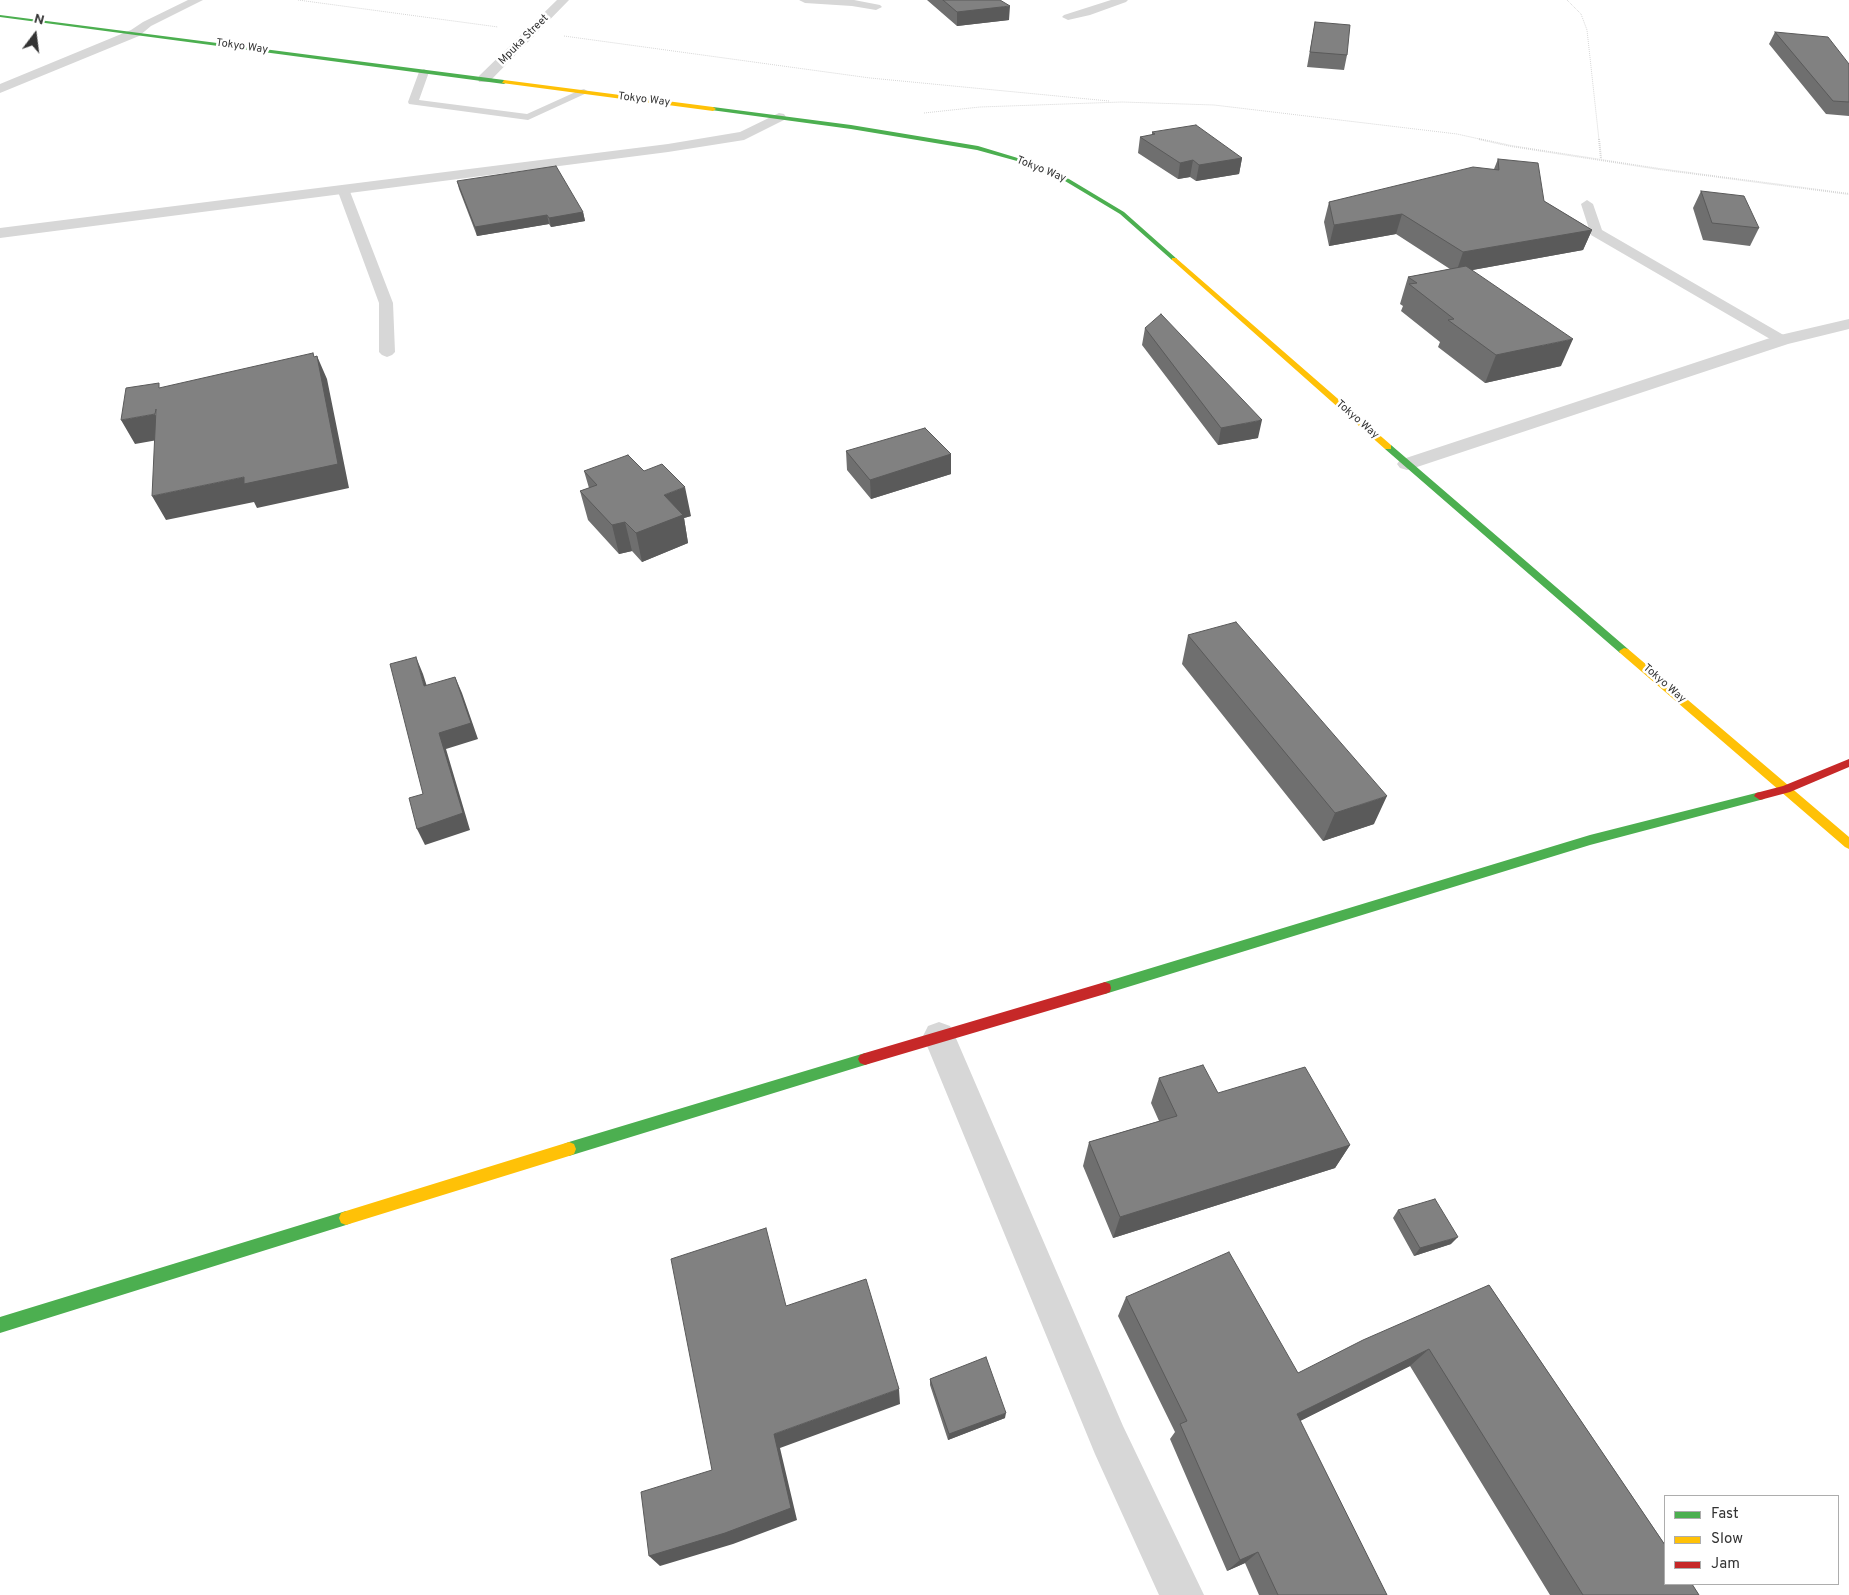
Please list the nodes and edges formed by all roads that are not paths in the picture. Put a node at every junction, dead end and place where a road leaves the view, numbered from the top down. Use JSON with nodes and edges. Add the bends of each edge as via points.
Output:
{"nodes":[{"id":1,"x":197,"y":0,"type":"edge"},
{"id":2,"x":563,"y":0,"type":"edge"},
{"id":3,"x":805,"y":0,"type":"edge"},
{"id":4,"x":1122,"y":0,"type":"edge"},
{"id":5,"x":876,"y":7,"type":"dead end"},
{"id":6,"x":0,"y":16,"type":"edge"},
{"id":7,"x":1068,"y":17,"type":"dead end"},
{"id":8,"x":135,"y":33,"type":"junction"},
{"id":9,"x":424,"y":72,"type":"junction"},
{"id":10,"x":484,"y":79,"type":"junction"},
{"id":11,"x":0,"y":89,"type":"edge"},
{"id":12,"x":584,"y":92,"type":"junction"},
{"id":13,"x":779,"y":117,"type":"junction"},
{"id":14,"x":343,"y":189,"type":"junction"},
{"id":15,"x":1587,"y":204,"type":"dead end"},
{"id":16,"x":0,"y":233,"type":"edge"},
{"id":17,"x":1849,"y":324,"type":"edge"},
{"id":18,"x":1782,"y":340,"type":"junction"},
{"id":19,"x":387,"y":352,"type":"dead end"},
{"id":20,"x":1407,"y":464,"type":"junction"},
{"id":21,"x":1849,"y":763,"type":"edge"},
{"id":22,"x":1786,"y":789,"type":"junction"},
{"id":23,"x":1849,"y":844,"type":"edge"},
{"id":24,"x":939,"y":1036,"type":"junction"},
{"id":25,"x":0,"y":1325,"type":"edge"},
{"id":26,"x":1182,"y":1595,"type":"edge"}],
"edges":[{"from":1,"to":8,"type":"street"},
{"from":2,"to":10,"type":"street","name":"Mpuka Street"},
{"from":3,"to":5,"type":"street"},
{"from":4,"to":7,"type":"street"},
{"from":6,"to":8,"type":"street","name":"Tokyo Way"},
{"from":8,"to":9,"type":"street","name":"Tokyo Way"},
{"from":8,"to":11,"type":"street"},
{"from":9,"to":10,"type":"street","name":"Tokyo Way"},
{"from":9,"to":12,"type":"lane","via":[[413,102],[528,117]]},
{"from":10,"to":12,"type":"street","name":"Tokyo Way"},
{"from":12,"to":13,"type":"street","name":"Tokyo Way"},
{"from":13,"to":14,"type":"street","via":[[754,132],[730,139]]},
{"from":13,"to":20,"type":"street","name":"Tokyo Way","via":[[978,148],[1019,160],[1067,180],[1122,214]]},
{"from":14,"to":16,"type":"street"},
{"from":14,"to":19,"type":"lane","via":[[386,303]]},
{"from":15,"to":18,"type":"lane","via":[[1596,232]]},
{"from":17,"to":18,"type":"street"},
{"from":18,"to":20,"type":"street"},
{"from":20,"to":22,"type":"street","name":"Tokyo Way"},
{"from":21,"to":22,"type":"street"},
{"from":22,"to":23,"type":"street","name":"Tokyo Way"},
{"from":22,"to":24,"type":"street","via":[[1590,840],[1137,979]]},
{"from":24,"to":25,"type":"street"},
{"from":24,"to":26,"type":"street","via":[[1109,1440]]}]}
